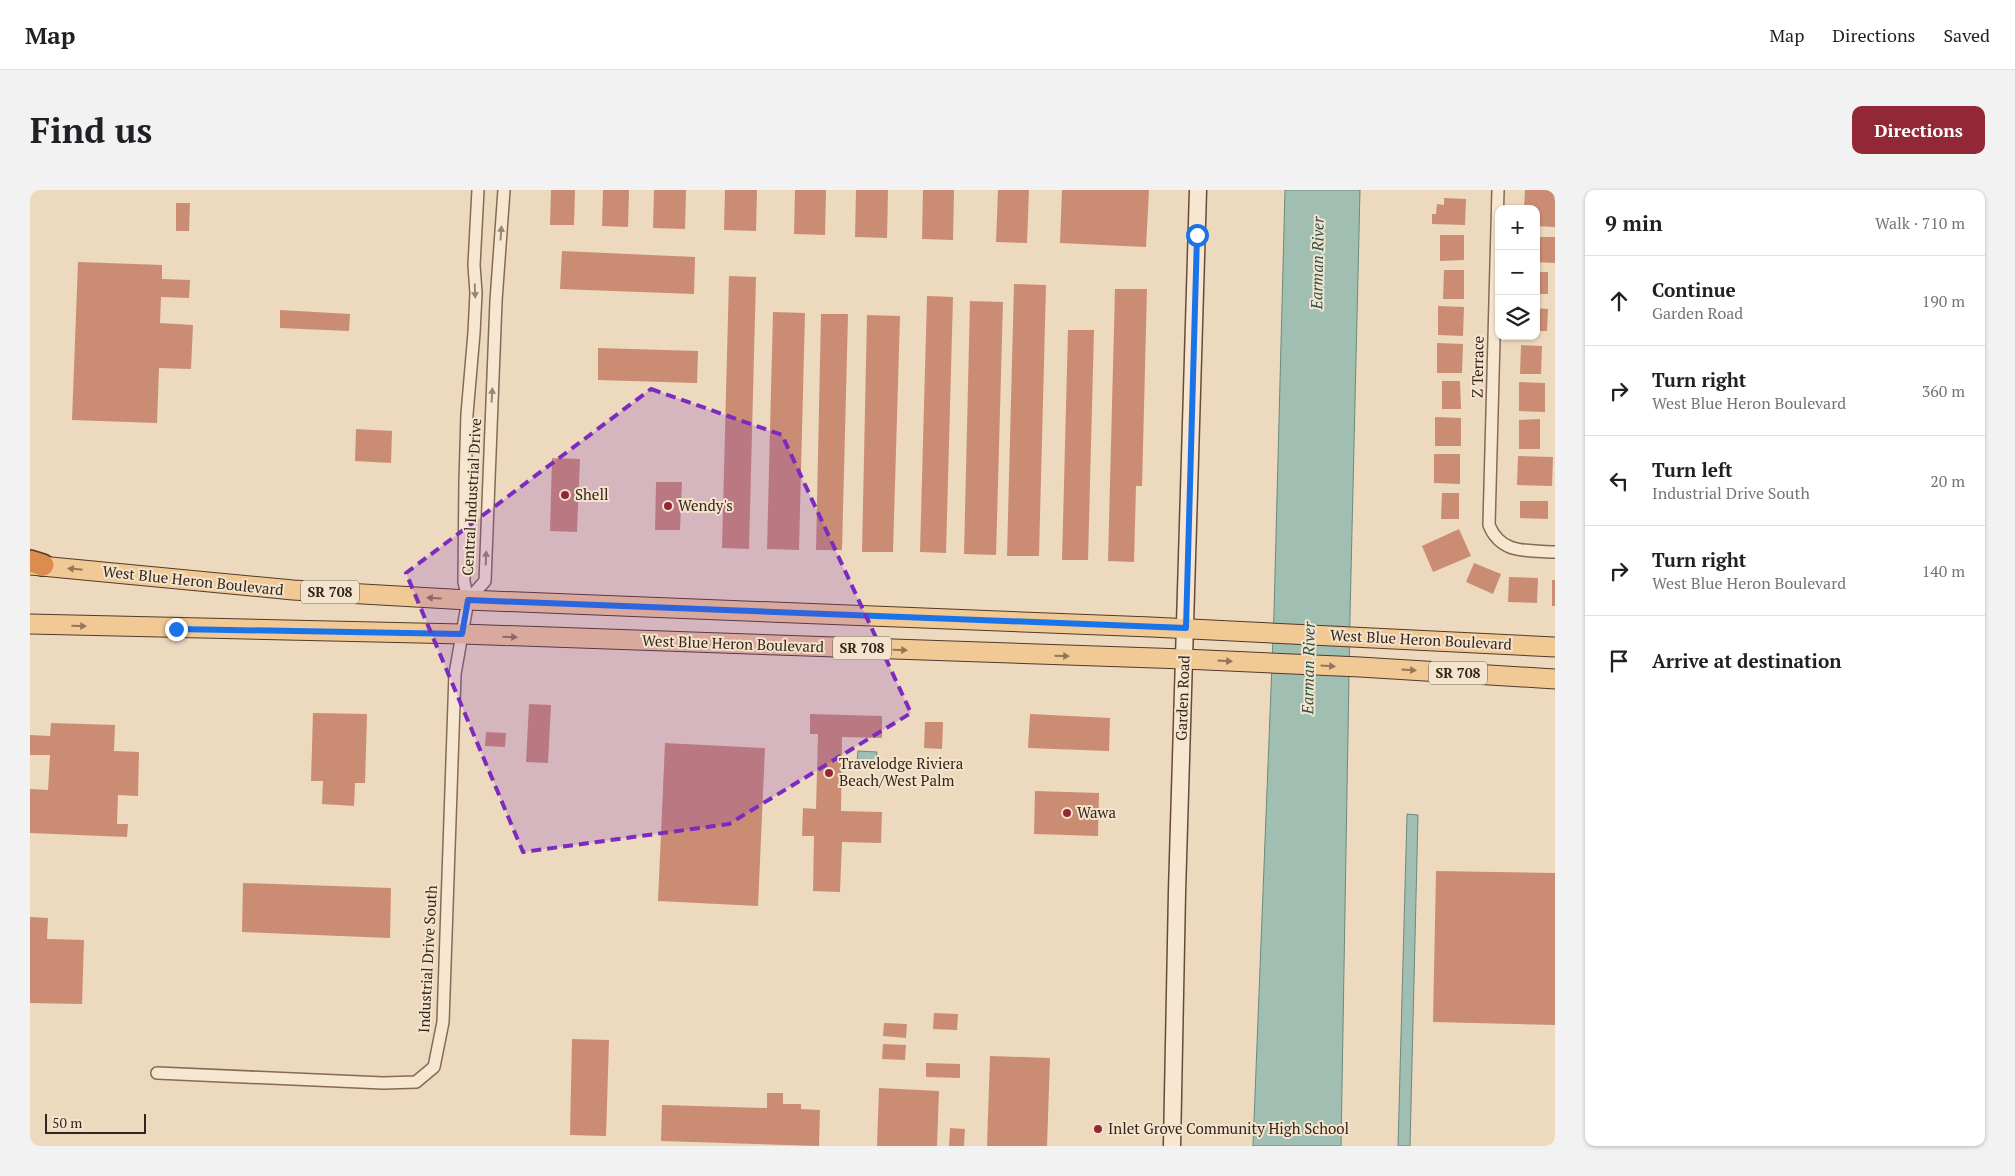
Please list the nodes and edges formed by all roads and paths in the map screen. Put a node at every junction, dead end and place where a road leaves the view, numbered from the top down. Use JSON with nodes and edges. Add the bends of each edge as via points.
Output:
{"nodes":[{"id":1,"x":478,"y":190,"type":"edge"},
{"id":2,"x":504,"y":190,"type":"edge"},
{"id":3,"x":1198,"y":190,"type":"edge"},
{"id":4,"x":1498,"y":190,"type":"edge"},
{"id":5,"x":1555,"y":552,"type":"edge"},
{"id":6,"x":34,"y":564,"type":"edge"},
{"id":7,"x":468,"y":600,"type":"junction"},
{"id":8,"x":30,"y":624,"type":"edge"},
{"id":9,"x":1186,"y":628,"type":"junction"},
{"id":10,"x":462,"y":634,"type":"junction"},
{"id":11,"x":1555,"y":647,"type":"edge"},
{"id":12,"x":1184,"y":659,"type":"junction"},
{"id":13,"x":1555,"y":679,"type":"edge"},
{"id":14,"x":157,"y":1074,"type":"dead end"},
{"id":15,"x":1172,"y":1146,"type":"edge"}],
"edges":[{"from":1,"to":7,"type":"street","name":"Central Industrial Drive","one_way":true,"via":[[475,323],[466,414],[464,582]]},
{"from":7,"to":2,"type":"street","name":"Central Industrial Drive","one_way":true,"via":[[485,581],[495,319]]},
{"from":3,"to":9,"type":"street","name":"Garden Road"},
{"from":4,"to":5,"type":"street","name":"Z Terrace","via":[[1489,525],[1493,534],[1508,547]]},
{"from":7,"to":6,"type":"main road","name":"West Blue Heron Boulevard","number":"SR 708","one_way":true,"via":[[276,589]]},
{"from":7,"to":9,"type":"main road","name":"West Blue Heron Boulevard","number":"SR 708"},
{"from":7,"to":10,"type":"street","name":"Industrial Drive South"},
{"from":8,"to":10,"type":"main road","name":"West Blue Heron Boulevard","number":"SR 708","one_way":true},
{"from":9,"to":11,"type":"main road","name":"West Blue Heron Boulevard","number":"SR 708"},
{"from":9,"to":12,"type":"street","name":"Garden Road"},
{"from":10,"to":12,"type":"main road","name":"West Blue Heron Boulevard","number":"SR 708","one_way":true},
{"from":10,"to":14,"type":"street","name":"Industrial Drive South","via":[[454,674],[443,1022],[434,1067],[416,1082],[383,1083]]},
{"from":12,"to":13,"type":"main road","name":"West Blue Heron Boulevard","number":"SR 708","one_way":true},
{"from":12,"to":15,"type":"street","name":"Garden Road"}]}
